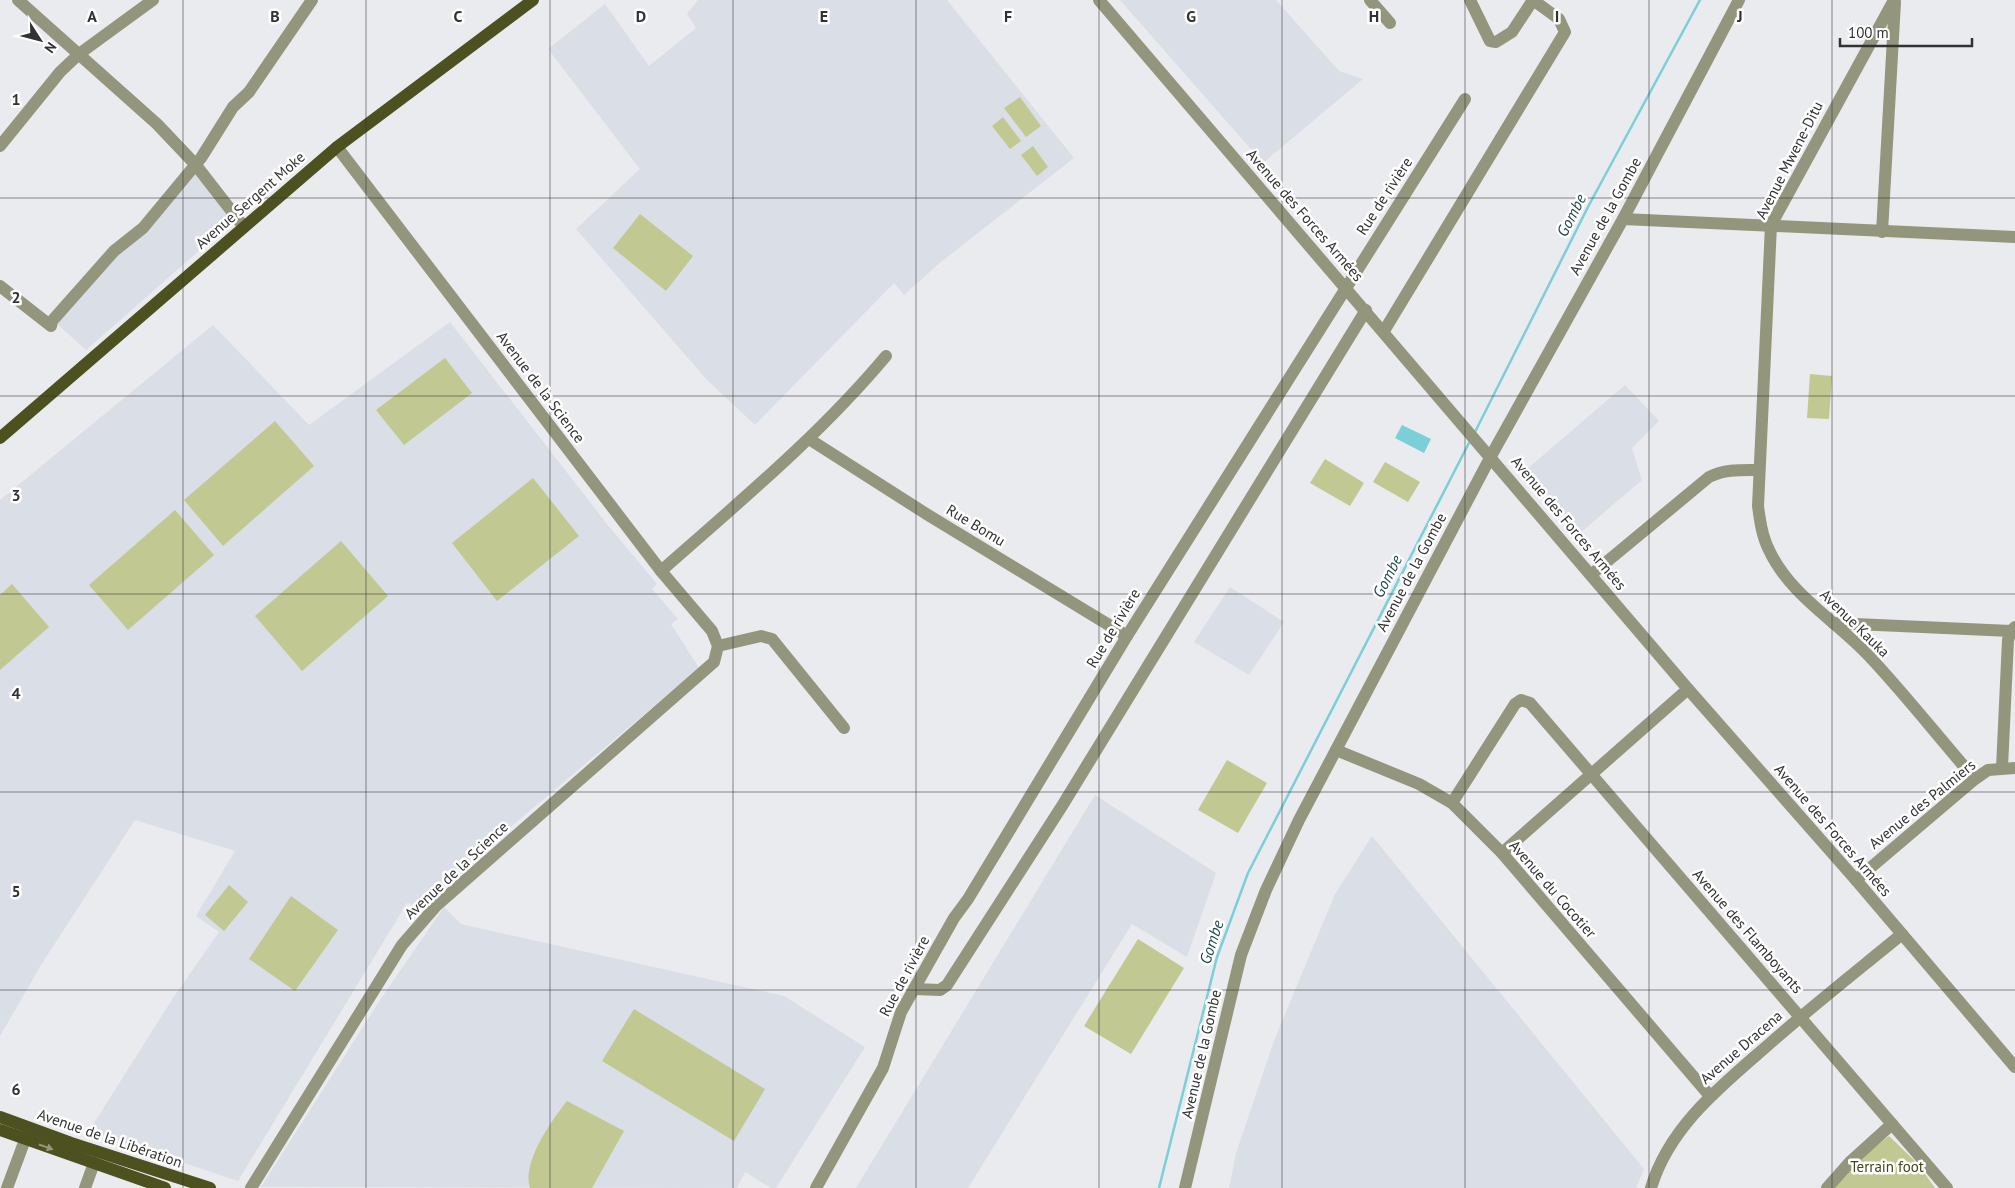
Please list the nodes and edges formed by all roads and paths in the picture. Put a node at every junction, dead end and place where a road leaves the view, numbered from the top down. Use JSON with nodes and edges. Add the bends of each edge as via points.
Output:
{"nodes":[{"id":1,"x":18,"y":0,"type":"edge"},
{"id":2,"x":153,"y":0,"type":"edge"},
{"id":3,"x":312,"y":0,"type":"edge"},
{"id":4,"x":533,"y":0,"type":"edge"},
{"id":5,"x":1099,"y":0,"type":"edge"},
{"id":6,"x":1370,"y":0,"type":"edge"},
{"id":7,"x":1470,"y":0,"type":"edge"},
{"id":8,"x":1533,"y":0,"type":"edge"},
{"id":9,"x":1739,"y":0,"type":"edge"},
{"id":10,"x":1894,"y":0,"type":"edge"},
{"id":11,"x":1390,"y":23,"type":"dead end"},
{"id":12,"x":79,"y":54,"type":"junction"},
{"id":13,"x":1465,"y":99,"type":"dead end"},
{"id":14,"x":0,"y":146,"type":"edge"},
{"id":15,"x":337,"y":147,"type":"junction"},
{"id":16,"x":195,"y":164,"type":"junction"},
{"id":17,"x":1622,"y":219,"type":"junction"},
{"id":18,"x":1771,"y":225,"type":"junction"},
{"id":19,"x":244,"y":227,"type":"junction"},
{"id":20,"x":1882,"y":232,"type":"junction"},
{"id":21,"x":2015,"y":237,"type":"edge"},
{"id":22,"x":0,"y":286,"type":"edge"},
{"id":23,"x":1345,"y":286,"type":"junction"},
{"id":24,"x":1366,"y":310,"type":"junction"},
{"id":25,"x":1384,"y":331,"type":"junction"},
{"id":26,"x":886,"y":356,"type":"dead end"},
{"id":27,"x":0,"y":438,"type":"edge"},
{"id":28,"x":809,"y":439,"type":"junction"},
{"id":29,"x":1491,"y":456,"type":"junction"},
{"id":30,"x":1759,"y":470,"type":"junction"},
{"id":31,"x":661,"y":571,"type":"junction"},
{"id":32,"x":1592,"y":574,"type":"junction"},
{"id":33,"x":1833,"y":622,"type":"junction"},
{"id":34,"x":2013,"y":629,"type":"edge"},
{"id":35,"x":1127,"y":636,"type":"junction"},
{"id":36,"x":718,"y":646,"type":"junction"},
{"id":37,"x":1688,"y":689,"type":"junction"},
{"id":38,"x":844,"y":728,"type":"dead end"},
{"id":39,"x":1336,"y":750,"type":"junction"},
{"id":40,"x":2009,"y":768,"type":"edge"},
{"id":41,"x":1591,"y":773,"type":"junction"},
{"id":42,"x":1976,"y":779,"type":"junction"},
{"id":43,"x":1452,"y":803,"type":"junction"},
{"id":44,"x":1502,"y":853,"type":"junction"},
{"id":45,"x":1856,"y":880,"type":"junction"},
{"id":46,"x":1902,"y":934,"type":"junction"},
{"id":47,"x":914,"y":989,"type":"junction"},
{"id":48,"x":1800,"y":1017,"type":"junction"},
{"id":49,"x":2015,"y":1066,"type":"edge"},
{"id":50,"x":1710,"y":1096,"type":"junction"},
{"id":51,"x":0,"y":1117,"type":"edge"},
{"id":52,"x":1892,"y":1124,"type":"junction"},
{"id":53,"x":0,"y":1130,"type":"edge"},
{"id":54,"x":27,"y":1134,"type":"junction"},
{"id":55,"x":94,"y":1163,"type":"junction"},
{"id":56,"x":7,"y":1188,"type":"edge"},
{"id":57,"x":85,"y":1188,"type":"edge"},
{"id":58,"x":165,"y":1188,"type":"edge"},
{"id":59,"x":210,"y":1188,"type":"edge"},
{"id":60,"x":251,"y":1188,"type":"edge"},
{"id":61,"x":816,"y":1188,"type":"edge"},
{"id":62,"x":1185,"y":1188,"type":"edge"},
{"id":63,"x":1651,"y":1188,"type":"edge"},
{"id":64,"x":1827,"y":1188,"type":"edge"},
{"id":65,"x":1947,"y":1188,"type":"edge"}],
"edges":[{"from":1,"to":12,"type":"street"},
{"from":2,"to":12,"type":"street"},
{"from":3,"to":16,"type":"street"},
{"from":4,"to":15,"type":"main road","name":"Avenue Sergent Moke"},
{"from":5,"to":23,"type":"street","name":"Avenue des Forces Armées"},
{"from":6,"to":11,"type":"street"},
{"from":7,"to":8,"type":"street","via":[[1490,41],[1503,40],[1512,32]]},
{"from":8,"to":25,"type":"street","via":[[1559,20],[1565,32]]},
{"from":9,"to":17,"type":"street","name":"Avenue de la Gombe"},
{"from":10,"to":18,"type":"street","name":"Avenue Mwene-Ditu"},
{"from":10,"to":20,"type":"street"},
{"from":12,"to":14,"type":"street","via":[[50,82]]},
{"from":12,"to":16,"type":"street","via":[[157,124]]},
{"from":13,"to":23,"type":"street","name":"Rue de rivière"},
{"from":15,"to":19,"type":"main road","name":"Avenue Sergent Moke"},
{"from":15,"to":31,"type":"street","name":"Avenue de la Science"},
{"from":16,"to":19,"type":"street"},
{"from":16,"to":22,"type":"street","via":[[143,228],[114,251],[51,326]]},
{"from":17,"to":18,"type":"street"},
{"from":17,"to":29,"type":"street","name":"Avenue de la Gombe"},
{"from":18,"to":20,"type":"street"},
{"from":18,"to":30,"type":"street","name":"Avenue Mwene-Ditu"},
{"from":19,"to":27,"type":"main road","name":"Avenue Sergent Moke"},
{"from":20,"to":21,"type":"street"},
{"from":23,"to":24,"type":"street","name":"Avenue des Forces Armées"},
{"from":23,"to":35,"type":"street","name":"Rue de rivière"},
{"from":24,"to":25,"type":"street","name":"Avenue des Forces Armées"},
{"from":24,"to":47,"type":"street","via":[[1062,806],[947,985],[940,990]]},
{"from":25,"to":29,"type":"street","name":"Avenue des Forces Armées"},
{"from":26,"to":28,"type":"street"},
{"from":28,"to":31,"type":"street"},
{"from":28,"to":35,"type":"street","name":"Rue Bomu"},
{"from":29,"to":32,"type":"street","name":"Avenue des Forces Armées"},
{"from":29,"to":39,"type":"street","name":"Avenue de la Gombe"},
{"from":30,"to":32,"type":"street","via":[[1734,470],[1709,477]]},
{"from":30,"to":33,"type":"street","name":"Avenue Kauka","via":[[1758,506],[1768,549],[1792,585]]},
{"from":31,"to":36,"type":"street","name":"Avenue de la Science","via":[[712,631]]},
{"from":32,"to":37,"type":"street","name":"Avenue des Forces Armées"},
{"from":33,"to":34,"type":"street"},
{"from":33,"to":42,"type":"street","name":"Avenue Kauka","via":[[1868,655]]},
{"from":34,"to":40,"type":"street"},
{"from":35,"to":47,"type":"street","name":"Rue de rivière"},
{"from":36,"to":38,"type":"street","via":[[760,636],[772,639]]},
{"from":36,"to":60,"type":"street","name":"Avenue de la Science","via":[[714,662],[417,926],[402,945]]},
{"from":37,"to":41,"type":"street"},
{"from":37,"to":45,"type":"street","name":"Avenue des Forces Armées"},
{"from":39,"to":43,"type":"street","name":"Avenue du Cocotier","via":[[1419,784]]},
{"from":39,"to":62,"type":"street","name":"Avenue de la Gombe","via":[[1270,882],[1241,955]]},
{"from":40,"to":42,"type":"street","name":"Avenue des Palmiers","via":[[1988,770]]},
{"from":41,"to":43,"type":"street","name":"Avenue des Flamboyants","via":[[1536,708],[1521,700],[1515,704]]},
{"from":41,"to":44,"type":"street"},
{"from":41,"to":48,"type":"street","name":"Avenue des Flamboyants"},
{"from":42,"to":45,"type":"street","name":"Avenue des Palmiers"},
{"from":43,"to":44,"type":"street","name":"Avenue du Cocotier"},
{"from":44,"to":50,"type":"street","name":"Avenue du Cocotier"},
{"from":45,"to":46,"type":"street","name":"Avenue des Forces Armées"},
{"from":46,"to":48,"type":"street","name":"Avenue Dracena"},
{"from":46,"to":49,"type":"street","name":"Avenue des Forces Armées"},
{"from":47,"to":61,"type":"street","name":"Rue de rivière","via":[[901,1012],[883,1068]]},
{"from":48,"to":50,"type":"street","name":"Avenue Dracena"},
{"from":48,"to":52,"type":"street","name":"Avenue des Flamboyants"},
{"from":50,"to":63,"type":"street","name":"Avenue Dracena","via":[[1668,1148]]},
{"from":51,"to":54,"type":"main road","name":"Avenue de la Libération"},
{"from":52,"to":64,"type":"street"},
{"from":52,"to":65,"type":"street","name":"Avenue des Flamboyants"},
{"from":53,"to":54,"type":"main road","name":"Avenue de la Libération"},
{"from":54,"to":55,"type":"main road","name":"Avenue de la Libération","one_way":true},
{"from":54,"to":56,"type":"street"},
{"from":54,"to":59,"type":"main road","name":"Avenue de la Libération"},
{"from":55,"to":57,"type":"street"},
{"from":55,"to":58,"type":"main road","name":"Avenue de la Libération"}]}
